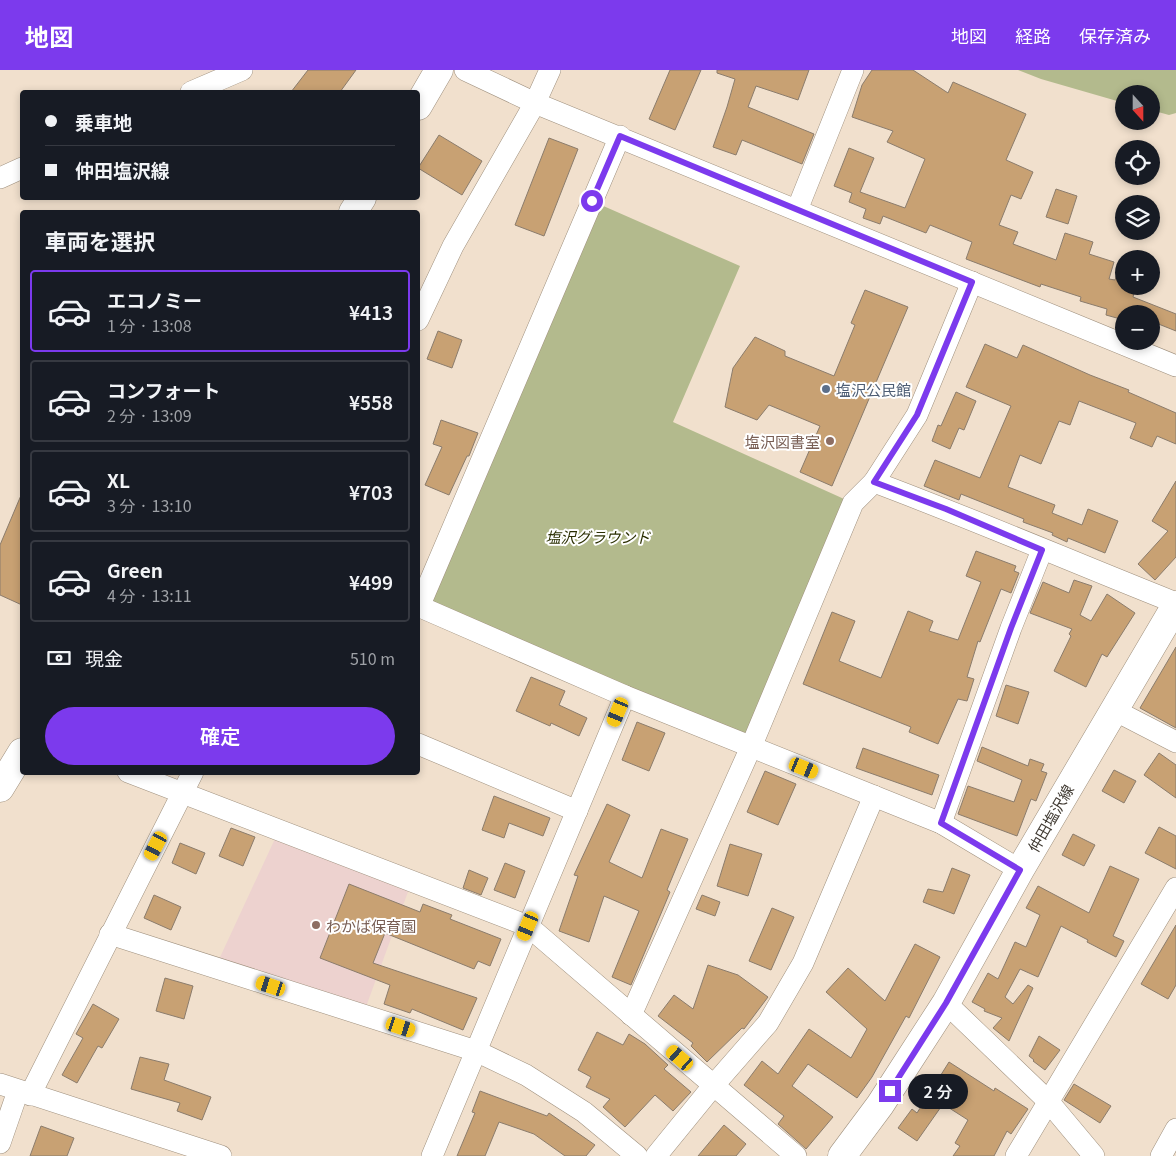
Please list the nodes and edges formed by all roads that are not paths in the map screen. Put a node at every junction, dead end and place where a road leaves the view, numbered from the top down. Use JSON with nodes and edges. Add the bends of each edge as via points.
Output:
{"nodes":[{"id":1,"x":439,"y":70,"type":"edge"},
{"id":2,"x":465,"y":70,"type":"edge"},
{"id":3,"x":550,"y":70,"type":"edge"},
{"id":4,"x":853,"y":70,"type":"edge"},
{"id":5,"x":235,"y":71,"type":"edge"},
{"id":6,"x":195,"y":90,"type":"edge"},
{"id":7,"x":420,"y":103,"type":"edge"},
{"id":8,"x":535,"y":103,"type":"junction"},
{"id":9,"x":620,"y":136,"type":"junction"},
{"id":10,"x":20,"y":169,"type":"edge"},
{"id":11,"x":0,"y":178,"type":"edge"},
{"id":12,"x":797,"y":210,"type":"junction"},
{"id":13,"x":972,"y":282,"type":"junction"},
{"id":14,"x":420,"y":316,"type":"edge"},
{"id":15,"x":1176,"y":366,"type":"edge"},
{"id":16,"x":874,"y":482,"type":"junction"},
{"id":17,"x":1042,"y":550,"type":"junction"},
{"id":18,"x":420,"y":601,"type":"edge"},
{"id":19,"x":1176,"y":604,"type":"edge"},
{"id":20,"x":420,"y":607,"type":"edge"},
{"id":21,"x":625,"y":696,"type":"junction"},
{"id":22,"x":1114,"y":710,"type":"junction"},
{"id":23,"x":1176,"y":742,"type":"edge"},
{"id":24,"x":420,"y":745,"type":"edge"},
{"id":25,"x":751,"y":747,"type":"junction"},
{"id":26,"x":20,"y":755,"type":"edge"},
{"id":27,"x":136,"y":775,"type":"edge"},
{"id":28,"x":192,"y":775,"type":"edge"},
{"id":29,"x":0,"y":788,"type":"edge"},
{"id":30,"x":183,"y":793,"type":"junction"},
{"id":31,"x":874,"y":796,"type":"junction"},
{"id":32,"x":577,"y":811,"type":"junction"},
{"id":33,"x":941,"y":823,"type":"junction"},
{"id":34,"x":1020,"y":870,"type":"junction"},
{"id":35,"x":1176,"y":888,"type":"edge"},
{"id":36,"x":528,"y":926,"type":"junction"},
{"id":37,"x":110,"y":934,"type":"junction"},
{"id":38,"x":946,"y":1003,"type":"junction"},
{"id":39,"x":631,"y":1015,"type":"junction"},
{"id":40,"x":476,"y":1051,"type":"junction"},
{"id":41,"x":712,"y":1086,"type":"junction"},
{"id":42,"x":16,"y":1090,"type":"edge"},
{"id":43,"x":1048,"y":1101,"type":"junction"},
{"id":44,"x":1176,"y":1129,"type":"edge"},
{"id":45,"x":0,"y":1143,"type":"edge"},
{"id":46,"x":221,"y":1156,"type":"edge"},
{"id":47,"x":432,"y":1156,"type":"edge"},
{"id":48,"x":637,"y":1156,"type":"edge"},
{"id":49,"x":656,"y":1156,"type":"edge"},
{"id":50,"x":796,"y":1156,"type":"edge"},
{"id":51,"x":842,"y":1156,"type":"edge"},
{"id":52,"x":1016,"y":1156,"type":"edge"},
{"id":53,"x":1094,"y":1156,"type":"edge"},
{"id":54,"x":1161,"y":1156,"type":"edge"}],
"edges":[{"from":1,"to":7,"type":"main road"},
{"from":2,"to":8,"type":"street"},
{"from":3,"to":8,"type":"street"},
{"from":4,"to":12,"type":"street"},
{"from":5,"to":6,"type":"street"},
{"from":8,"to":9,"type":"street"},
{"from":8,"to":14,"type":"street","via":[[453,246]]},
{"from":9,"to":12,"type":"street"},
{"from":9,"to":18,"type":"street"},
{"from":10,"to":11,"type":"street"},
{"from":12,"to":13,"type":"street"},
{"from":13,"to":15,"type":"street"},
{"from":13,"to":16,"type":"street","via":[[917,415]]},
{"from":16,"to":17,"type":"street"},
{"from":16,"to":25,"type":"street","via":[[853,503]]},
{"from":17,"to":19,"type":"street"},
{"from":17,"to":33,"type":"street"},
{"from":19,"to":22,"type":"main road","name":"仲田塩沢線"},
{"from":20,"to":21,"type":"street"},
{"from":21,"to":25,"type":"street"},
{"from":21,"to":32,"type":"street"},
{"from":22,"to":23,"type":"street"},
{"from":22,"to":34,"type":"main road","name":"仲田塩沢線"},
{"from":24,"to":32,"type":"street"},
{"from":25,"to":31,"type":"street"},
{"from":25,"to":39,"type":"street"},
{"from":26,"to":29,"type":"main road"},
{"from":27,"to":30,"type":"street"},
{"from":28,"to":30,"type":"street"},
{"from":30,"to":36,"type":"street"},
{"from":30,"to":37,"type":"street"},
{"from":31,"to":33,"type":"street"},
{"from":31,"to":41,"type":"street","via":[[803,963],[768,1023]]},
{"from":32,"to":36,"type":"street"},
{"from":33,"to":34,"type":"street"},
{"from":34,"to":38,"type":"main road","name":"仲田塩沢線"},
{"from":35,"to":43,"type":"street"},
{"from":36,"to":39,"type":"street"},
{"from":36,"to":40,"type":"street"},
{"from":37,"to":40,"type":"street"},
{"from":37,"to":42,"type":"street"},
{"from":38,"to":43,"type":"street"},
{"from":38,"to":51,"type":"main road","name":"仲田塩沢線","via":[[880,1106]]},
{"from":39,"to":41,"type":"street"},
{"from":40,"to":47,"type":"street"},
{"from":40,"to":48,"type":"street","via":[[526,1075],[584,1112]]},
{"from":41,"to":49,"type":"street"},
{"from":41,"to":50,"type":"street"},
{"from":42,"to":45,"type":"street"},
{"from":42,"to":46,"type":"street"},
{"from":43,"to":52,"type":"street"},
{"from":43,"to":53,"type":"street"},
{"from":44,"to":54,"type":"street"}]}
